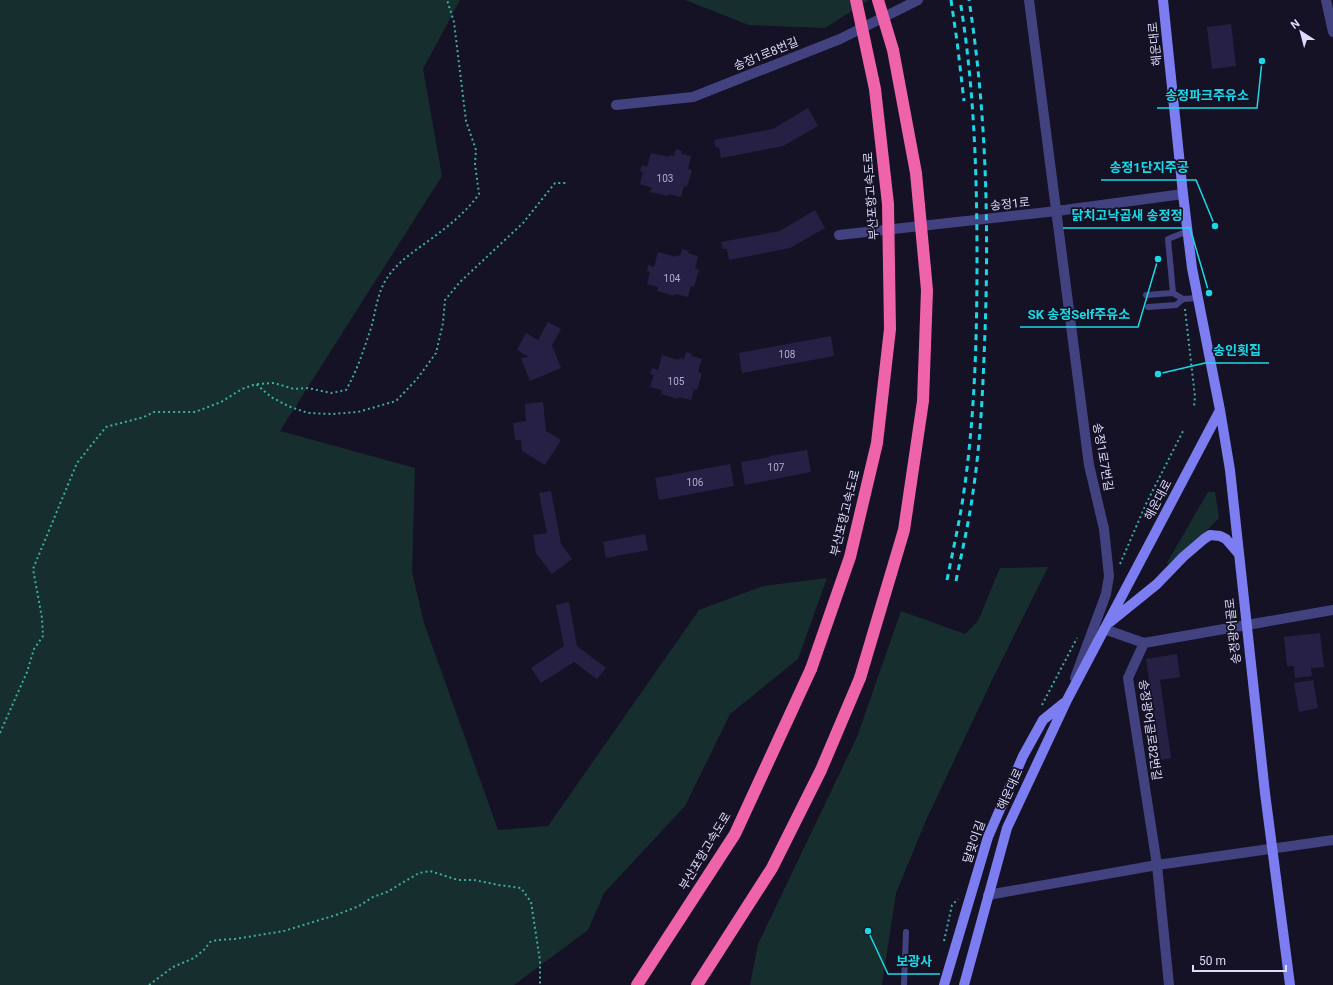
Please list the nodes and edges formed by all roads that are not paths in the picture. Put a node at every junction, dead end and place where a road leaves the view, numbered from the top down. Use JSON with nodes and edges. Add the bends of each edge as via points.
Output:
{"nodes":[{"id":1,"x":856,"y":0,"type":"edge"},
{"id":2,"x":878,"y":0,"type":"edge"},
{"id":3,"x":918,"y":0,"type":"edge"},
{"id":4,"x":1029,"y":0,"type":"edge"},
{"id":5,"x":1163,"y":0,"type":"edge"},
{"id":6,"x":1326,"y":0,"type":"edge"},
{"id":7,"x":1333,"y":32,"type":"edge"},
{"id":8,"x":616,"y":105,"type":"dead end"},
{"id":9,"x":1183,"y":194,"type":"junction"},
{"id":10,"x":1057,"y":212,"type":"junction"},
{"id":11,"x":1188,"y":231,"type":"junction"},
{"id":12,"x":839,"y":235,"type":"dead end"},
{"id":13,"x":1173,"y":293,"type":"junction"},
{"id":14,"x":1146,"y":295,"type":"dead end"},
{"id":15,"x":1198,"y":298,"type":"junction"},
{"id":16,"x":1183,"y":299,"type":"junction"},
{"id":17,"x":1148,"y":307,"type":"dead end"},
{"id":18,"x":1220,"y":410,"type":"junction"},
{"id":19,"x":1238,"y":553,"type":"junction"},
{"id":20,"x":1333,"y":610,"type":"edge"},
{"id":21,"x":1246,"y":625,"type":"junction"},
{"id":22,"x":1105,"y":628,"type":"junction"},
{"id":23,"x":1144,"y":643,"type":"junction"},
{"id":24,"x":1067,"y":700,"type":"junction"},
{"id":25,"x":1333,"y":840,"type":"edge"},
{"id":26,"x":1271,"y":849,"type":"junction"},
{"id":27,"x":1157,"y":865,"type":"junction"},
{"id":28,"x":988,"y":895,"type":"junction"},
{"id":29,"x":906,"y":932,"type":"dead end"},
{"id":30,"x":968,"y":970,"type":"junction"},
{"id":31,"x":637,"y":985,"type":"edge"},
{"id":32,"x":697,"y":985,"type":"edge"},
{"id":33,"x":904,"y":985,"type":"edge"},
{"id":34,"x":944,"y":985,"type":"edge"},
{"id":35,"x":964,"y":985,"type":"edge"},
{"id":36,"x":969,"y":985,"type":"edge"},
{"id":37,"x":1169,"y":985,"type":"edge"},
{"id":38,"x":1290,"y":985,"type":"edge"}],
"edges":[{"from":1,"to":31,"type":"highway","name":"부산포항고속도로","bridge":true,"via":[[875,89],[888,204],[890,329],[877,443],[850,556],[811,669],[735,834]]},
{"from":2,"to":32,"type":"highway","bridge":true,"via":[[893,50],[916,173],[927,290],[923,401],[904,530],[860,678],[821,770],[772,868]]},
{"from":3,"to":8,"type":"street","name":"송정1로8번길","via":[[840,39],[693,97]]},
{"from":4,"to":10,"type":"street"},
{"from":5,"to":9,"type":"main road","name":"해운대로"},
{"from":6,"to":7,"type":"street"},
{"from":9,"to":10,"type":"street","name":"송정1로"},
{"from":9,"to":11,"type":"main road","name":"해운대로"},
{"from":10,"to":12,"type":"street","name":"송정1로"},
{"from":10,"to":24,"type":"street","name":"송정1로7번길","via":[[1089,465],[1104,529],[1109,576],[1106,594]]},
{"from":11,"to":13,"type":"lane","via":[[1168,239]]},
{"from":11,"to":15,"type":"main road","name":"해운대로"},
{"from":13,"to":14,"type":"lane"},
{"from":13,"to":16,"type":"lane"},
{"from":15,"to":16,"type":"lane"},
{"from":15,"to":18,"type":"main road","name":"해운대로"},
{"from":16,"to":17,"type":"lane","via":[[1176,305]]},
{"from":18,"to":19,"type":"main road","name":"송정광어골로","via":[[1230,470]]},
{"from":18,"to":22,"type":"main road","name":"해운대로"},
{"from":19,"to":21,"type":"main road","name":"송정광어골로"},
{"from":19,"to":22,"type":"main road","via":[[1226,539],[1210,535]]},
{"from":20,"to":21,"type":"street"},
{"from":21,"to":23,"type":"street"},
{"from":21,"to":26,"type":"main road","name":"송정광어골로"},
{"from":22,"to":23,"type":"street"},
{"from":22,"to":24,"type":"main road","name":"해운대로"},
{"from":23,"to":27,"type":"street","name":"송정광어골로82번길","via":[[1128,678]]},
{"from":24,"to":28,"type":"main road","name":"해운대로","via":[[1007,828]]},
{"from":24,"to":34,"type":"main road","name":"달맞이길","via":[[1043,720],[1023,756],[988,837]]},
{"from":25,"to":26,"type":"street"},
{"from":26,"to":27,"type":"street"},
{"from":26,"to":38,"type":"main road","name":"송정광어골로"},
{"from":27,"to":28,"type":"street"},
{"from":27,"to":37,"type":"street","name":"송정광어골로82번길"},
{"from":28,"to":30,"type":"main road","name":"해운대로"},
{"from":29,"to":33,"type":"lane"},
{"from":30,"to":35,"type":"main road","name":"해운대로"},
{"from":30,"to":36,"type":"main road"}]}
